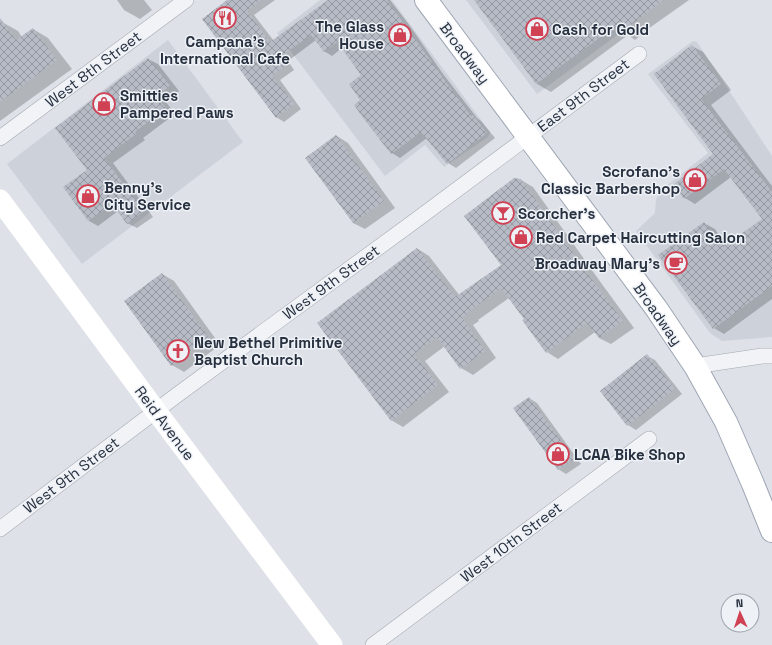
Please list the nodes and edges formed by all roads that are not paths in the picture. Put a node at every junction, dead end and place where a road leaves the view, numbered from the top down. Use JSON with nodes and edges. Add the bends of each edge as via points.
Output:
{"nodes":[{"id":1,"x":186,"y":0,"type":"edge"},
{"id":2,"x":426,"y":0,"type":"edge"},
{"id":3,"x":639,"y":54,"type":"dead end"},
{"id":4,"x":528,"y":137,"type":"junction"},
{"id":5,"x":0,"y":138,"type":"edge"},
{"id":6,"x":0,"y":200,"type":"edge"},
{"id":7,"x":772,"y":356,"type":"edge"},
{"id":8,"x":694,"y":366,"type":"junction"},
{"id":9,"x":156,"y":411,"type":"junction"},
{"id":10,"x":649,"y":439,"type":"dead end"},
{"id":11,"x":0,"y":529,"type":"edge"},
{"id":12,"x":772,"y":530,"type":"edge"},
{"id":13,"x":332,"y":645,"type":"edge"},
{"id":14,"x":373,"y":645,"type":"edge"}],
"edges":[{"from":1,"to":5,"type":"street","name":"West 8th Street"},
{"from":2,"to":4,"type":"main road","name":"Broadway"},
{"from":3,"to":4,"type":"street","name":"East 9th Street"},
{"from":4,"to":8,"type":"main road","name":"Broadway","via":[[656,308]]},
{"from":4,"to":9,"type":"street","name":"West 9th Street"},
{"from":6,"to":9,"type":"street","name":"Reid Avenue"},
{"from":7,"to":8,"type":"street"},
{"from":8,"to":12,"type":"main road","name":"Broadway","via":[[726,422]]},
{"from":9,"to":11,"type":"street","name":"West 9th Street"},
{"from":9,"to":13,"type":"street","name":"Reid Avenue"},
{"from":10,"to":14,"type":"street","name":"West 10th Street"}]}
